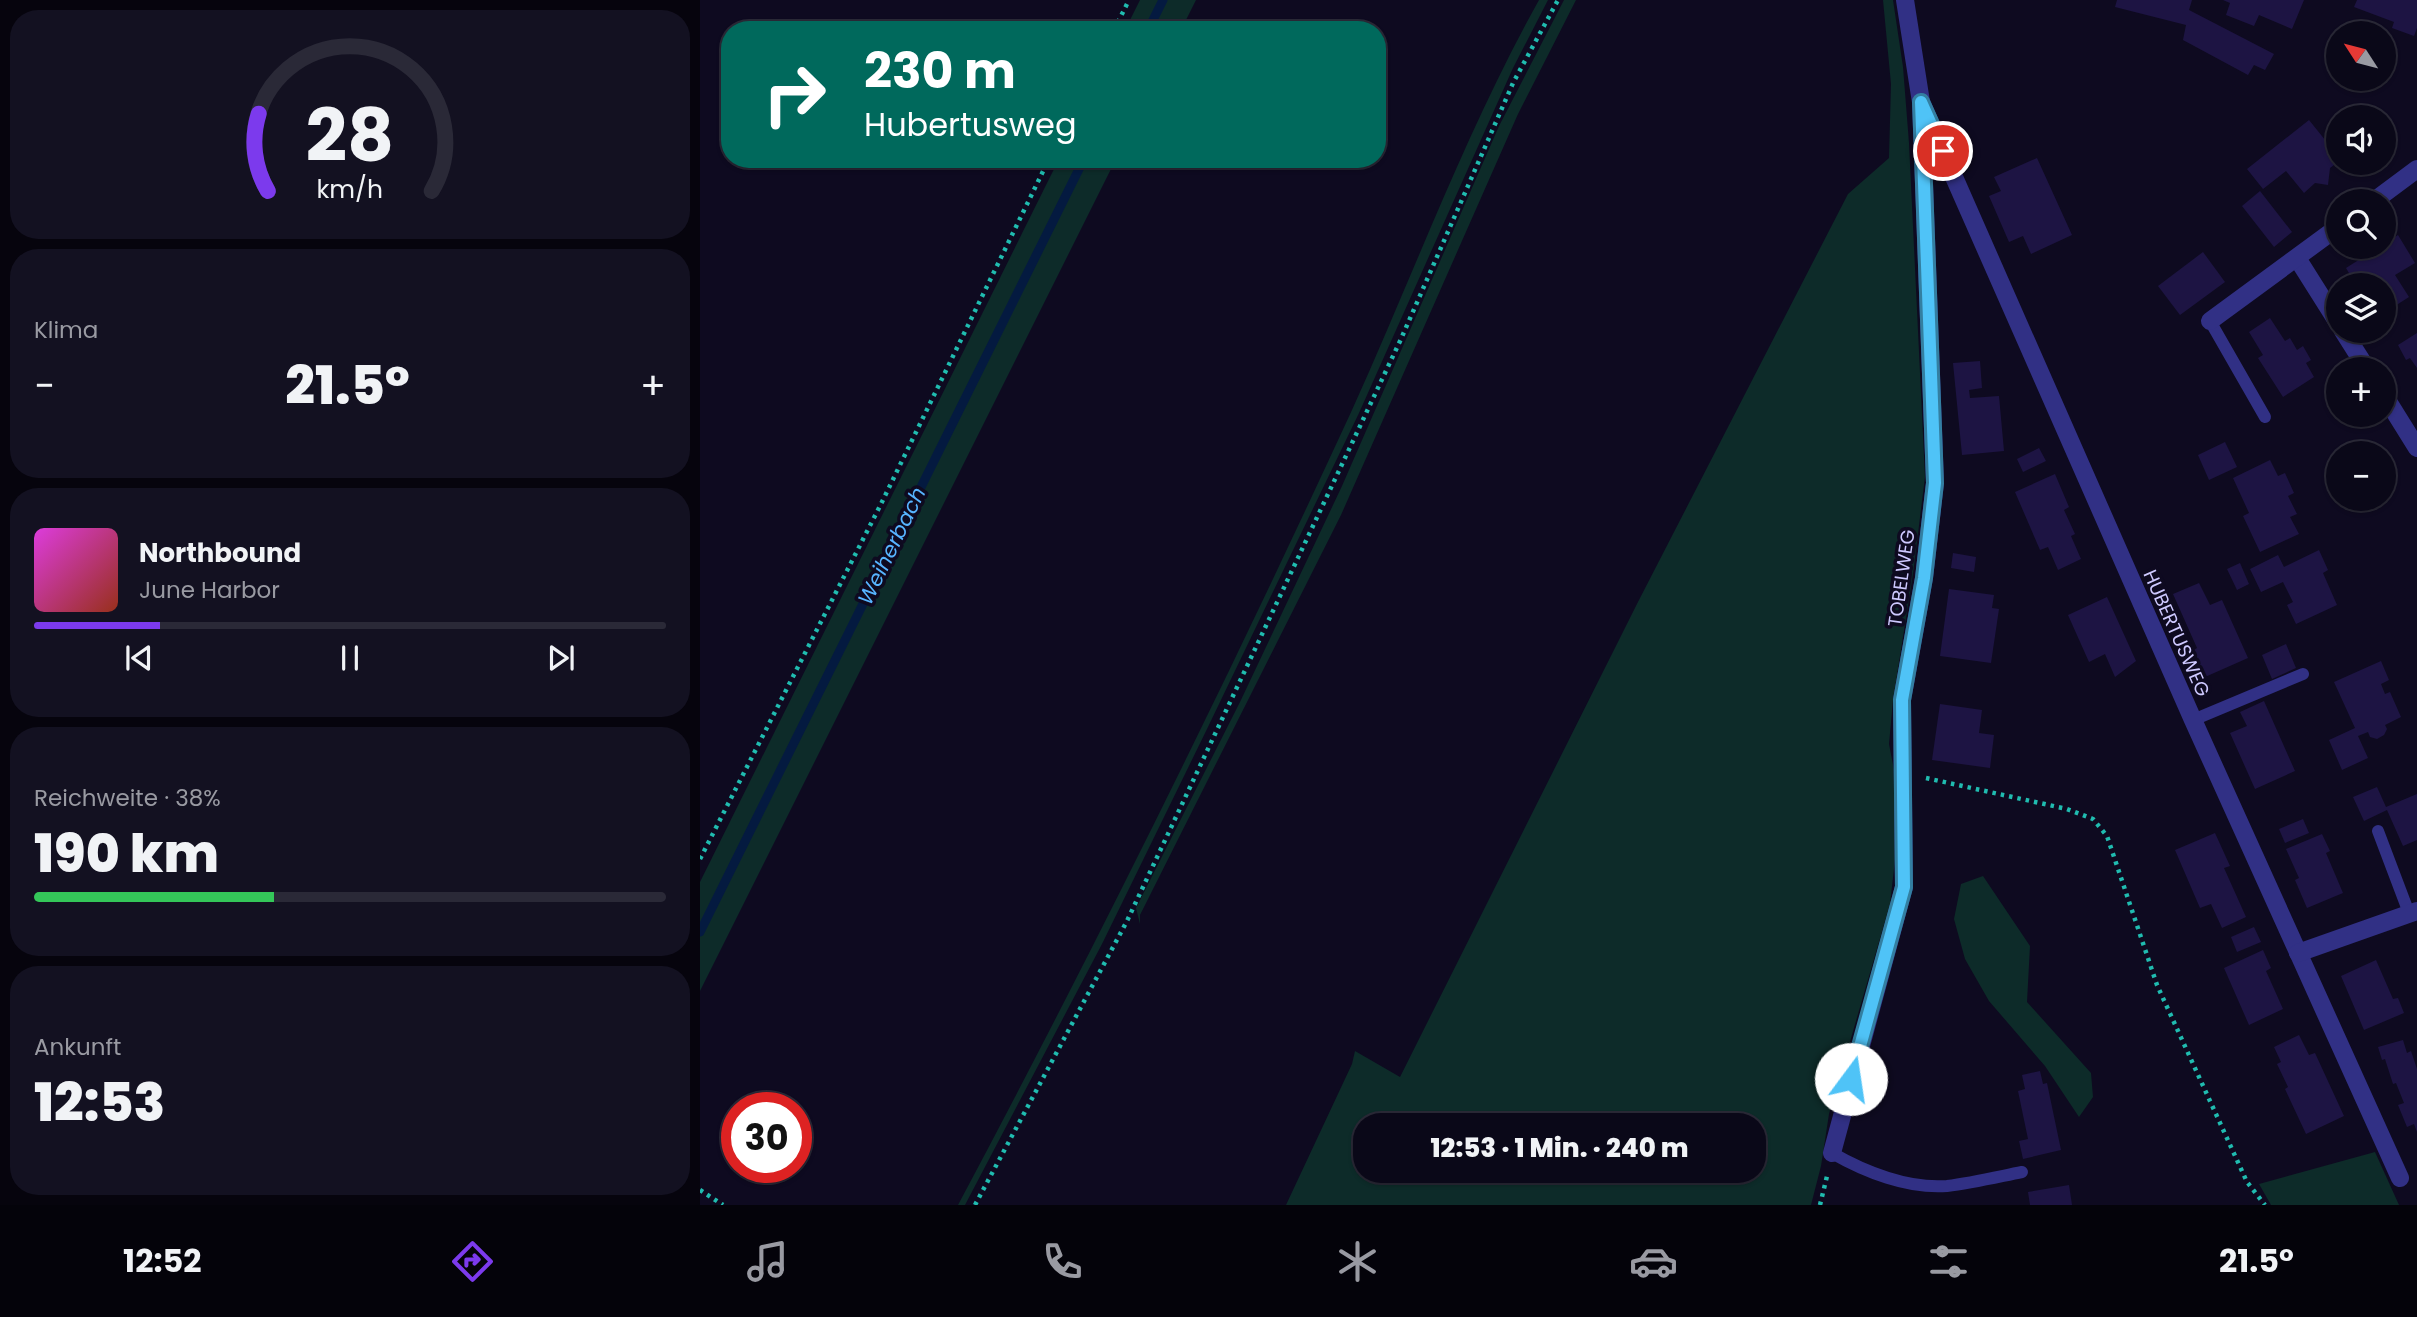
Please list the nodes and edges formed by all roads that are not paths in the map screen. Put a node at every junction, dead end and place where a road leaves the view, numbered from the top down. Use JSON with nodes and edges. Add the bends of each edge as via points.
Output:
{"nodes":[{"id":1,"x":1905,"y":0,"type":"edge"},
{"id":2,"x":1921,"y":102,"type":"junction"},
{"id":3,"x":2417,"y":169,"type":"edge"},
{"id":4,"x":2390,"y":189,"type":"edge"},
{"id":5,"x":2326,"y":237,"type":"edge"},
{"id":6,"x":2297,"y":258,"type":"junction"},
{"id":7,"x":2326,"y":304,"type":"edge"},
{"id":8,"x":2210,"y":321,"type":"joint"},
{"id":9,"x":2396,"y":414,"type":"edge"},
{"id":10,"x":2265,"y":417,"type":"dead end"},
{"id":11,"x":2417,"y":448,"type":"edge"},
{"id":12,"x":2303,"y":674,"type":"dead end"},
{"id":13,"x":2193,"y":720,"type":"junction"},
{"id":14,"x":2378,"y":831,"type":"dead end"},
{"id":15,"x":2413,"y":912,"type":"edge"},
{"id":16,"x":2298,"y":953,"type":"junction"},
{"id":17,"x":1832,"y":1153,"type":"joint"},
{"id":18,"x":2022,"y":1172,"type":"dead end"},
{"id":19,"x":2400,"y":1178,"type":"dead end"}],
"edges":[{"from":1,"to":2,"type":"street","name":"TOBELWEG"},
{"from":2,"to":13,"type":"street","name":"HUBERTUSWEG"},
{"from":2,"to":17,"type":"street","name":"TOBELWEG","via":[[1935,483],[1902,700],[1904,887]]},
{"from":3,"to":4,"type":"street"},
{"from":5,"to":6,"type":"street"},
{"from":6,"to":7,"type":"street"},
{"from":6,"to":8,"type":"street"},
{"from":8,"to":10,"type":"lane"},
{"from":9,"to":11,"type":"street"},
{"from":12,"to":13,"type":"lane"},
{"from":13,"to":16,"type":"street","name":"HUBERTUSWEG"},
{"from":14,"to":15,"type":"lane"},
{"from":15,"to":16,"type":"street"},
{"from":16,"to":19,"type":"street","name":"HUBERTUSWEG"},
{"from":17,"to":18,"type":"lane","via":[[1857,1167],[1932,1185]]}]}
